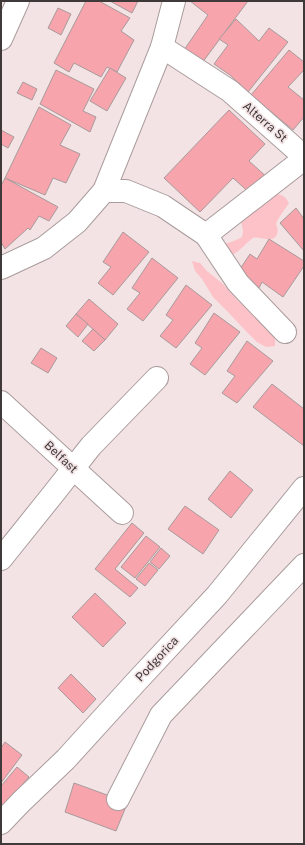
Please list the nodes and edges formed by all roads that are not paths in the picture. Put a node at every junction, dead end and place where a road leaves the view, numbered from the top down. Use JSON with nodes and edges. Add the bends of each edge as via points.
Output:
{"nodes":[{"id":1,"x":18,"y":1,"type":"edge"},
{"id":2,"x":174,"y":1,"type":"edge"},
{"id":3,"x":1,"y":39,"type":"edge"},
{"id":4,"x":162,"y":47,"type":"junction"},
{"id":5,"x":104,"y":191,"type":"junction"},
{"id":6,"x":206,"y":235,"type":"junction"},
{"id":7,"x":1,"y":268,"type":"edge"},
{"id":8,"x":285,"y":332,"type":"dead end"},
{"id":9,"x":157,"y":378,"type":"dead end"},
{"id":10,"x":1,"y":402,"type":"edge"},
{"id":11,"x":73,"y":468,"type":"junction"},
{"id":12,"x":304,"y":488,"type":"edge"},
{"id":13,"x":122,"y":513,"type":"dead end"},
{"id":14,"x":1,"y":559,"type":"edge"},
{"id":15,"x":304,"y":565,"type":"edge"},
{"id":16,"x":118,"y":799,"type":"dead end"},
{"id":17,"x":1,"y":823,"type":"edge"}],
"edges":[{"from":1,"to":3,"type":"street"},
{"from":2,"to":4,"type":"street"},
{"from":4,"to":5,"type":"street"},
{"from":4,"to":6,"type":"street","name":"Alterra St","via":[[230,91],[300,153],[301,157],[300,162]]},
{"from":5,"to":6,"type":"street","via":[[126,191],[163,206]]},
{"from":5,"to":7,"type":"street","via":[[77,222],[44,248]]},
{"from":6,"to":8,"type":"street","via":[[238,282]]},
{"from":9,"to":11,"type":"street"},
{"from":10,"to":11,"type":"street","name":"Belfast"},
{"from":11,"to":13,"type":"street","name":"Belfast"},
{"from":11,"to":14,"type":"street"},
{"from":12,"to":17,"type":"street","name":"Podgorica","via":[[217,595],[66,759]]},
{"from":15,"to":16,"type":"street","via":[[161,715]]}]}
